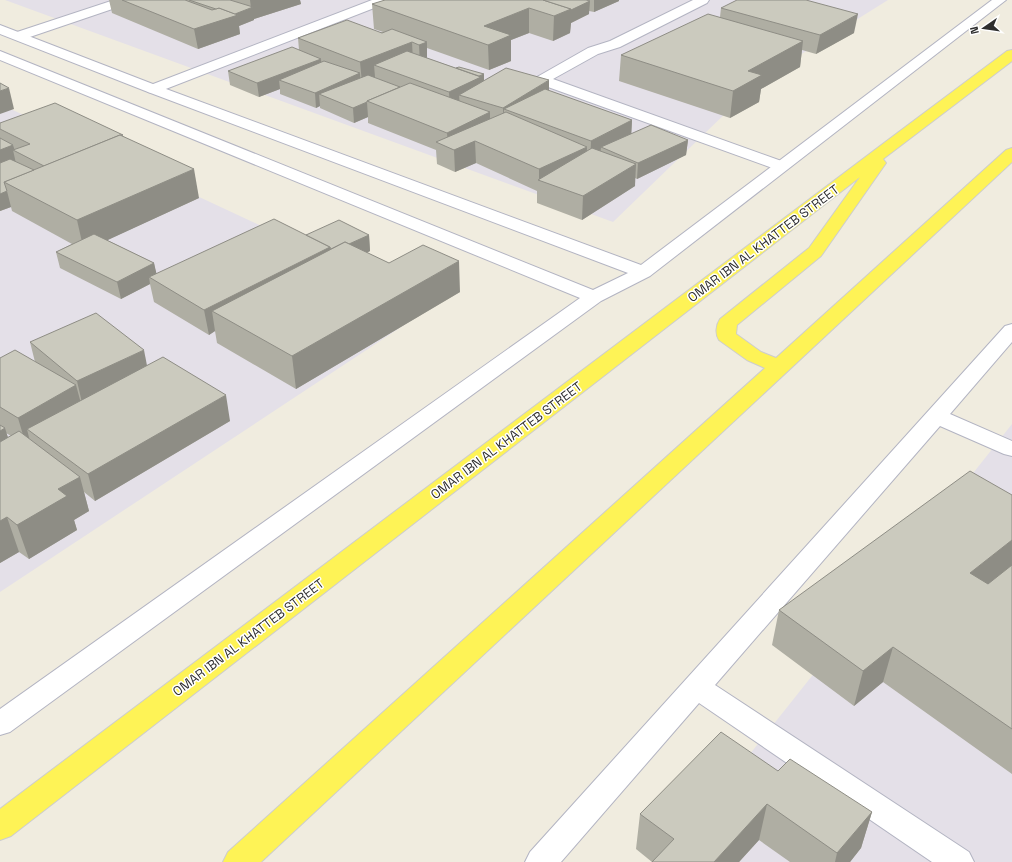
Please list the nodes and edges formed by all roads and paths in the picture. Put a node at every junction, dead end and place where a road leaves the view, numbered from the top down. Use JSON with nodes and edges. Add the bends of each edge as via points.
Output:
{"nodes":[{"id":1,"x":126,"y":0,"type":"edge"},
{"id":2,"x":384,"y":0,"type":"edge"},
{"id":3,"x":703,"y":0,"type":"edge"},
{"id":4,"x":1000,"y":0,"type":"edge"},
{"id":5,"x":0,"y":29,"type":"edge"},
{"id":6,"x":19,"y":36,"type":"junction"},
{"id":7,"x":0,"y":54,"type":"edge"},
{"id":8,"x":1012,"y":54,"type":"edge"},
{"id":9,"x":153,"y":89,"type":"junction"},
{"id":10,"x":890,"y":146,"type":"junction"},
{"id":11,"x":1012,"y":153,"type":"edge"},
{"id":12,"x":781,"y":166,"type":"junction"},
{"id":13,"x":642,"y":272,"type":"junction"},
{"id":14,"x":594,"y":297,"type":"junction"},
{"id":15,"x":1012,"y":330,"type":"edge"},
{"id":16,"x":780,"y":367,"type":"junction"},
{"id":17,"x":937,"y":416,"type":"junction"},
{"id":18,"x":1012,"y":449,"type":"edge"},
{"id":19,"x":696,"y":686,"type":"junction"},
{"id":20,"x":0,"y":724,"type":"edge"},
{"id":21,"x":0,"y":828,"type":"edge"},
{"id":22,"x":239,"y":862,"type":"edge"},
{"id":23,"x":541,"y":862,"type":"edge"},
{"id":24,"x":958,"y":862,"type":"edge"}],
"edges":[{"from":1,"to":6,"type":"street"},
{"from":2,"to":9,"type":"street"},
{"from":3,"to":12,"type":"street","via":[[615,44],[593,51],[542,80]]},
{"from":4,"to":12,"type":"street"},
{"from":5,"to":6,"type":"street"},
{"from":6,"to":9,"type":"street"},
{"from":7,"to":14,"type":"street"},
{"from":8,"to":10,"type":"main road","name":"OMAR IBN AL KHATTEB STREET"},
{"from":9,"to":13,"type":"street"},
{"from":10,"to":16,"type":"main road","via":[[815,252],[727,323],[726,336],[754,356]]},
{"from":10,"to":21,"type":"main road","name":"OMAR IBN AL KHATTEB STREET"},
{"from":11,"to":16,"type":"main road"},
{"from":12,"to":13,"type":"street"},
{"from":13,"to":14,"type":"street"},
{"from":14,"to":20,"type":"street"},
{"from":15,"to":17,"type":"street"},
{"from":16,"to":22,"type":"main road"},
{"from":17,"to":18,"type":"street"},
{"from":17,"to":19,"type":"street"},
{"from":19,"to":23,"type":"street"},
{"from":19,"to":24,"type":"street"}]}
